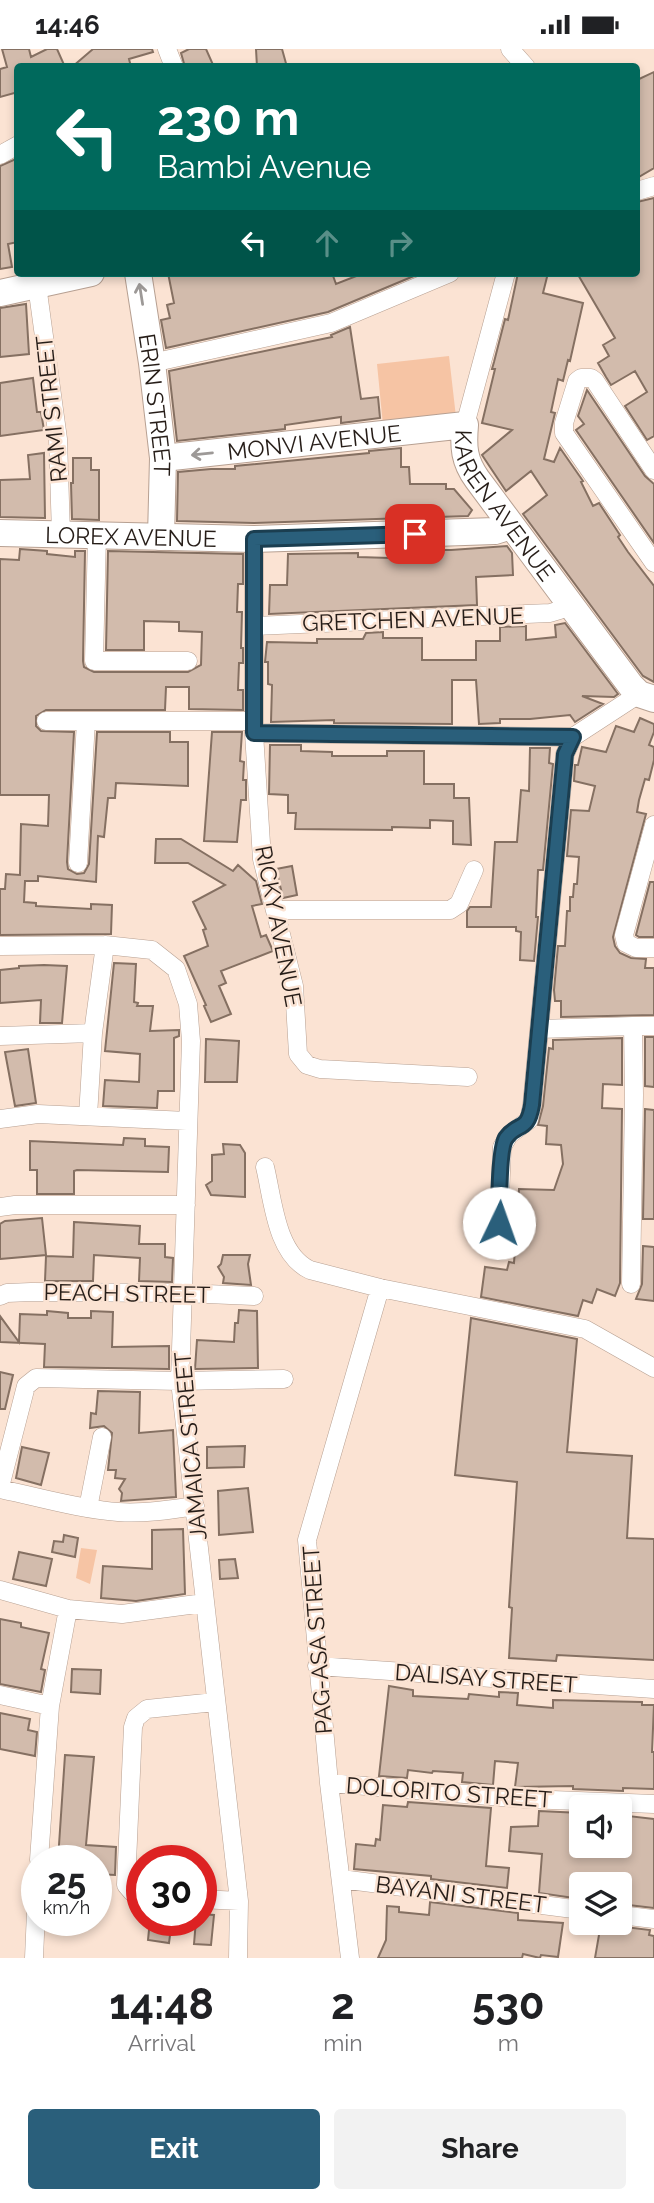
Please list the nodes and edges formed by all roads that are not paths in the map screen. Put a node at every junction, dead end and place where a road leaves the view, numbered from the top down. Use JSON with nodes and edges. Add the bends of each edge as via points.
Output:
{"nodes":[{"id":1,"x":510,"y":49,"type":"edge"},
{"id":2,"x":522,"y":63,"type":"edge"},
{"id":3,"x":73,"y":277,"type":"edge"},
{"id":4,"x":139,"y":277,"type":"edge"},
{"id":5,"x":440,"y":277,"type":"edge"},
{"id":6,"x":505,"y":277,"type":"edge"},
{"id":7,"x":37,"y":285,"type":"junction"},
{"id":8,"x":0,"y":293,"type":"edge"},
{"id":9,"x":152,"y":363,"type":"junction"},
{"id":10,"x":465,"y":425,"type":"junction"},
{"id":11,"x":163,"y":458,"type":"junction"},
{"id":12,"x":654,"y":470,"type":"edge"},
{"id":13,"x":511,"y":526,"type":"junction"},
{"id":14,"x":0,"y":533,"type":"edge"},
{"id":15,"x":61,"y":534,"type":"junction"},
{"id":16,"x":97,"y":535,"type":"junction"},
{"id":17,"x":161,"y":537,"type":"junction"},
{"id":18,"x":254,"y":539,"type":"junction"},
{"id":19,"x":654,"y":563,"type":"edge"},
{"id":20,"x":568,"y":602,"type":"junction"},
{"id":21,"x":255,"y":626,"type":"junction"},
{"id":22,"x":188,"y":661,"type":"dead end"},
{"id":23,"x":646,"y":697,"type":"edge"},
{"id":24,"x":46,"y":720,"type":"dead end"},
{"id":25,"x":86,"y":721,"type":"junction"},
{"id":26,"x":254,"y":727,"type":"junction"},
{"id":27,"x":573,"y":737,"type":"junction"},
{"id":28,"x":654,"y":825,"type":"edge"},
{"id":29,"x":649,"y":858,"type":"edge"},
{"id":30,"x":78,"y":863,"type":"dead end"},
{"id":31,"x":474,"y":870,"type":"dead end"},
{"id":32,"x":276,"y":910,"type":"junction"},
{"id":33,"x":105,"y":945,"type":"junction"},
{"id":34,"x":0,"y":946,"type":"edge"},
{"id":35,"x":654,"y":948,"type":"edge"},
{"id":36,"x":633,"y":1026,"type":"junction"},
{"id":37,"x":654,"y":1026,"type":"edge"},
{"id":38,"x":540,"y":1030,"type":"junction"},
{"id":39,"x":93,"y":1033,"type":"junction"},
{"id":40,"x":0,"y":1036,"type":"edge"},
{"id":41,"x":468,"y":1077,"type":"dead end"},
{"id":42,"x":88,"y":1116,"type":"junction"},
{"id":43,"x":0,"y":1119,"type":"edge"},
{"id":44,"x":187,"y":1121,"type":"junction"},
{"id":45,"x":265,"y":1167,"type":"dead end"},
{"id":46,"x":186,"y":1205,"type":"junction"},
{"id":47,"x":0,"y":1207,"type":"edge"},
{"id":48,"x":499,"y":1223,"type":"dead end"},
{"id":49,"x":631,"y":1284,"type":"dead end"},
{"id":50,"x":380,"y":1288,"type":"junction"},
{"id":51,"x":183,"y":1293,"type":"junction"},
{"id":52,"x":0,"y":1296,"type":"edge"},
{"id":53,"x":254,"y":1296,"type":"dead end"},
{"id":54,"x":654,"y":1368,"type":"edge"},
{"id":55,"x":284,"y":1379,"type":"dead end"},
{"id":56,"x":180,"y":1381,"type":"junction"},
{"id":57,"x":102,"y":1437,"type":"dead end"},
{"id":58,"x":0,"y":1488,"type":"edge"},
{"id":59,"x":195,"y":1506,"type":"junction"},
{"id":60,"x":88,"y":1508,"type":"junction"},
{"id":61,"x":0,"y":1590,"type":"edge"},
{"id":62,"x":204,"y":1603,"type":"junction"},
{"id":63,"x":68,"y":1609,"type":"junction"},
{"id":64,"x":317,"y":1667,"type":"junction"},
{"id":65,"x":654,"y":1689,"type":"edge"},
{"id":66,"x":0,"y":1695,"type":"edge"},
{"id":67,"x":215,"y":1702,"type":"junction"},
{"id":68,"x":50,"y":1706,"type":"junction"},
{"id":69,"x":329,"y":1783,"type":"junction"},
{"id":70,"x":654,"y":1804,"type":"edge"},
{"id":71,"x":40,"y":1845,"type":"edge"},
{"id":72,"x":129,"y":1845,"type":"edge"},
{"id":73,"x":341,"y":1879,"type":"junction"},
{"id":74,"x":217,"y":1900,"type":"edge"},
{"id":75,"x":239,"y":1901,"type":"junction"},
{"id":76,"x":569,"y":1908,"type":"edge"},
{"id":77,"x":632,"y":1916,"type":"edge"},
{"id":78,"x":654,"y":1919,"type":"edge"},
{"id":79,"x":35,"y":1936,"type":"edge"},
{"id":80,"x":34,"y":1958,"type":"edge"},
{"id":81,"x":239,"y":1958,"type":"edge"},
{"id":82,"x":350,"y":1958,"type":"edge"}],
"edges":[{"from":1,"to":2,"type":"street"},
{"from":3,"to":7,"type":"street"},
{"from":9,"to":4,"type":"street","name":"ERIN STREET","one_way":true},
{"from":5,"to":9,"type":"street","via":[[331,323]]},
{"from":6,"to":10,"type":"street","name":"KAREN AVENUE"},
{"from":7,"to":8,"type":"street"},
{"from":7,"to":15,"type":"street","name":"RAMI STREET","via":[[58,439]]},
{"from":9,"to":11,"type":"street","name":"ERIN STREET"},
{"from":10,"to":11,"type":"street","name":"MONVI AVENUE","one_way":true},
{"from":10,"to":13,"type":"street","name":"KAREN AVENUE","via":[[467,466]]},
{"from":11,"to":17,"type":"street","name":"ERIN STREET"},
{"from":12,"to":19,"type":"street","via":[[595,381],[580,378],[564,433]]},
{"from":13,"to":18,"type":"street","name":"LOREX AVENUE","via":[[495,531]]},
{"from":13,"to":20,"type":"street","name":"KAREN AVENUE"},
{"from":14,"to":15,"type":"street","name":"LOREX AVENUE"},
{"from":15,"to":16,"type":"street","name":"LOREX AVENUE"},
{"from":16,"to":17,"type":"street","name":"LOREX AVENUE"},
{"from":16,"to":22,"type":"street","via":[[94,661]]},
{"from":17,"to":18,"type":"street","name":"LOREX AVENUE"},
{"from":18,"to":21,"type":"street","name":"RICKY AVENUE"},
{"from":20,"to":21,"type":"street","name":"GRETCHEN AVENUE","via":[[550,613]]},
{"from":20,"to":23,"type":"street","name":"KAREN AVENUE"},
{"from":21,"to":26,"type":"street","name":"RICKY AVENUE"},
{"from":23,"to":27,"type":"street"},
{"from":24,"to":25,"type":"street"},
{"from":25,"to":26,"type":"street"},
{"from":25,"to":30,"type":"street"},
{"from":26,"to":27,"type":"street"},
{"from":26,"to":32,"type":"street","name":"RICKY AVENUE","via":[[262,859]]},
{"from":27,"to":38,"type":"street","via":[[565,754]]},
{"from":28,"to":29,"type":"street"},
{"from":29,"to":35,"type":"street","via":[[624,935],[626,943],[636,948]]},
{"from":31,"to":32,"type":"street","via":[[459,904],[450,910]]},
{"from":32,"to":41,"type":"street","name":"RICKY AVENUE","via":[[296,999],[298,1055],[307,1065]]},
{"from":33,"to":34,"type":"street","name":"JAMAICA STREET"},
{"from":33,"to":39,"type":"street"},
{"from":33,"to":44,"type":"street","name":"JAMAICA STREET","via":[[152,950],[176,969],[188,1004],[191,1041]]},
{"from":36,"to":37,"type":"street"},
{"from":36,"to":38,"type":"street"},
{"from":36,"to":49,"type":"street"},
{"from":38,"to":48,"type":"street","via":[[529,1120],[509,1135],[502,1147]]},
{"from":39,"to":40,"type":"street"},
{"from":39,"to":42,"type":"street"},
{"from":42,"to":43,"type":"street","via":[[38,1114]]},
{"from":42,"to":44,"type":"street"},
{"from":44,"to":46,"type":"street","name":"JAMAICA STREET"},
{"from":45,"to":50,"type":"street","via":[[279,1227],[299,1265]]},
{"from":46,"to":47,"type":"street"},
{"from":46,"to":51,"type":"street","name":"JAMAICA STREET"},
{"from":50,"to":54,"type":"street","via":[[585,1329]]},
{"from":50,"to":64,"type":"street","name":"PAG-ASA STREET","via":[[307,1540]]},
{"from":51,"to":52,"type":"street","name":"PEACH STREET"},
{"from":51,"to":53,"type":"street","name":"PEACH STREET"},
{"from":51,"to":56,"type":"street","name":"JAMAICA STREET"},
{"from":55,"to":56,"type":"street"},
{"from":56,"to":58,"type":"street","via":[[30,1380]]},
{"from":56,"to":59,"type":"street","name":"JAMAICA STREET"},
{"from":57,"to":60,"type":"street"},
{"from":58,"to":60,"type":"street"},
{"from":59,"to":60,"type":"street","via":[[120,1513]]},
{"from":59,"to":62,"type":"street","name":"JAMAICA STREET"},
{"from":61,"to":63,"type":"street"},
{"from":62,"to":63,"type":"street","via":[[122,1614]]},
{"from":62,"to":67,"type":"street","name":"JAMAICA STREET"},
{"from":63,"to":68,"type":"street"},
{"from":64,"to":65,"type":"street","name":"DALISAY STREET"},
{"from":64,"to":69,"type":"street","name":"PAG-ASA STREET"},
{"from":66,"to":68,"type":"street"},
{"from":67,"to":72,"type":"street","via":[[147,1709],[136,1718]]},
{"from":67,"to":75,"type":"street","name":"JAMAICA STREET"},
{"from":68,"to":71,"type":"street"},
{"from":69,"to":70,"type":"street","name":"DOLORITO STREET"},
{"from":69,"to":73,"type":"street","name":"PAG-ASA STREET"},
{"from":73,"to":76,"type":"street","name":"BAYANI STREET"},
{"from":73,"to":82,"type":"street","name":"PAG-ASA STREET"},
{"from":74,"to":75,"type":"street"},
{"from":75,"to":81,"type":"street","name":"JAMAICA STREET"},
{"from":77,"to":78,"type":"street"},
{"from":79,"to":80,"type":"street"}]}
